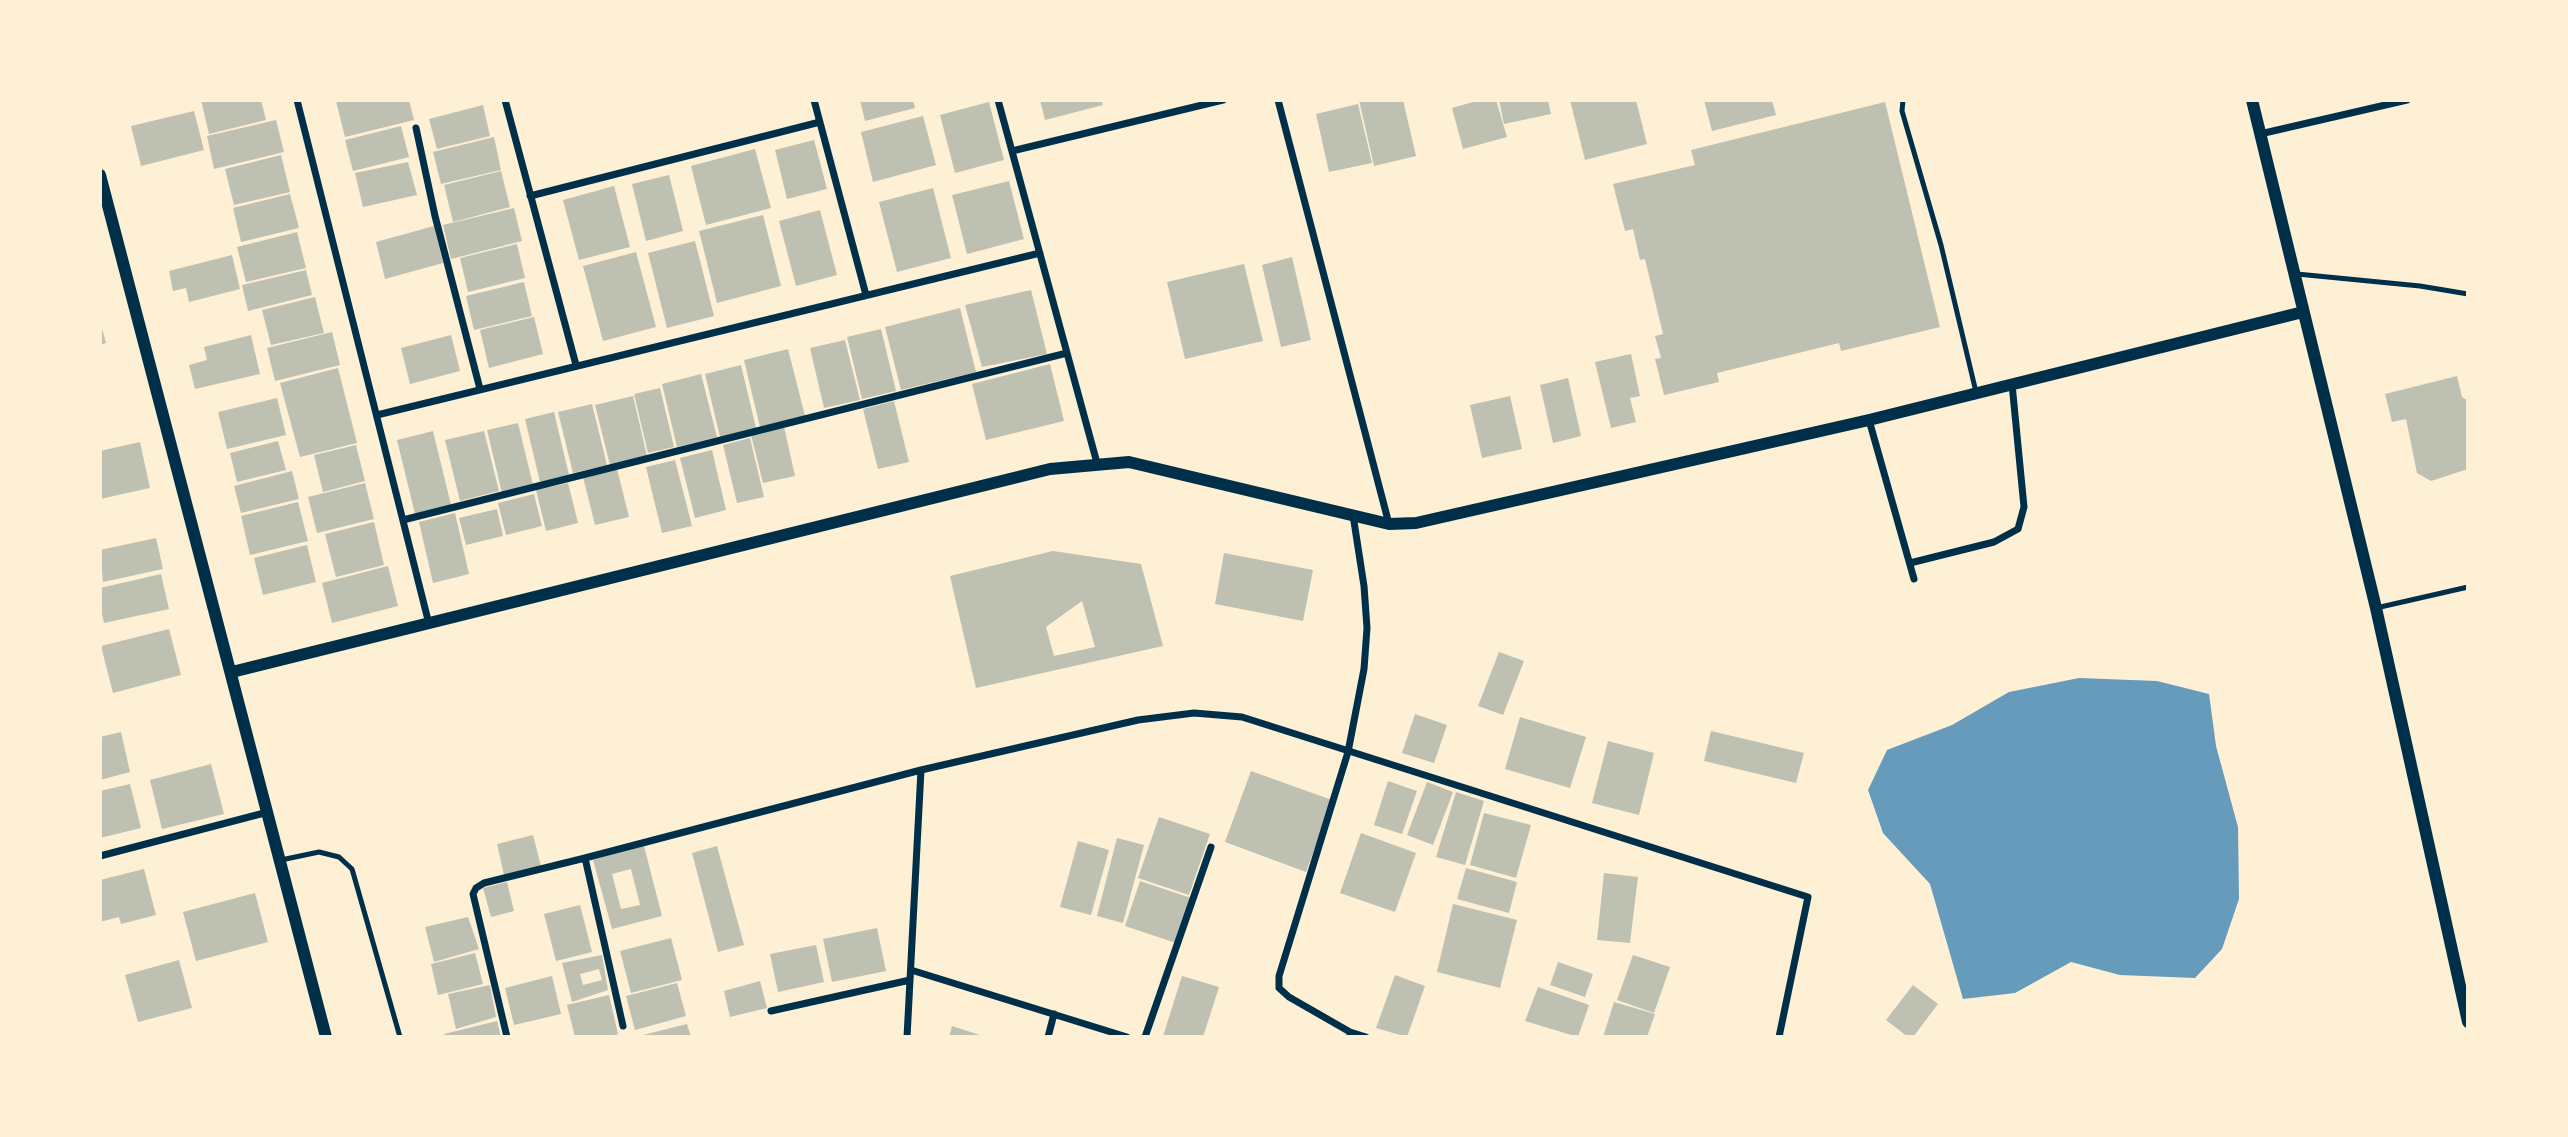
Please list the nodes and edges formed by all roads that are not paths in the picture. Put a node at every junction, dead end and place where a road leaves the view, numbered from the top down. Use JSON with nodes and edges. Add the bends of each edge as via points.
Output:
{"nodes":[{"id":1,"x":297,"y":100,"type":"edge"},
{"id":2,"x":505,"y":100,"type":"edge"},
{"id":3,"x":814,"y":100,"type":"edge"},
{"id":4,"x":998,"y":100,"type":"edge"},
{"id":5,"x":1183,"y":100,"type":"edge"},
{"id":6,"x":1223,"y":100,"type":"edge"},
{"id":7,"x":1278,"y":100,"type":"edge"},
{"id":8,"x":1903,"y":100,"type":"edge"},
{"id":9,"x":2252,"y":100,"type":"edge"},
{"id":10,"x":2407,"y":100,"type":"edge"},
{"id":11,"x":1185,"y":109,"type":"junction"},
{"id":12,"x":820,"y":122,"type":"junction"},
{"id":13,"x":416,"y":128,"type":"dead end"},
{"id":14,"x":2260,"y":134,"type":"junction"},
{"id":15,"x":1012,"y":151,"type":"junction"},
{"id":16,"x":100,"y":175,"type":"edge"},
{"id":17,"x":530,"y":195,"type":"junction"},
{"id":18,"x":1040,"y":253,"type":"junction"},
{"id":19,"x":2294,"y":274,"type":"junction"},
{"id":20,"x":2468,"y":294,"type":"edge"},
{"id":21,"x":866,"y":295,"type":"junction"},
{"id":22,"x":2303,"y":312,"type":"junction"},
{"id":23,"x":1067,"y":353,"type":"junction"},
{"id":24,"x":576,"y":365,"type":"junction"},
{"id":25,"x":2012,"y":384,"type":"junction"},
{"id":26,"x":480,"y":389,"type":"junction"},
{"id":27,"x":1976,"y":393,"type":"junction"},
{"id":28,"x":377,"y":415,"type":"junction"},
{"id":29,"x":1869,"y":420,"type":"junction"},
{"id":30,"x":1097,"y":463,"type":"junction"},
{"id":31,"x":1353,"y":515,"type":"junction"},
{"id":32,"x":403,"y":520,"type":"junction"},
{"id":33,"x":1389,"y":524,"type":"junction"},
{"id":34,"x":1910,"y":563,"type":"junction"},
{"id":35,"x":1914,"y":579,"type":"dead end"},
{"id":36,"x":2468,"y":587,"type":"edge"},
{"id":37,"x":2376,"y":608,"type":"junction"},
{"id":38,"x":429,"y":624,"type":"junction"},
{"id":39,"x":232,"y":672,"type":"junction"},
{"id":40,"x":1348,"y":752,"type":"junction"},
{"id":41,"x":921,"y":770,"type":"junction"},
{"id":42,"x":268,"y":812,"type":"junction"},
{"id":43,"x":1211,"y":847,"type":"dead end"},
{"id":44,"x":100,"y":856,"type":"edge"},
{"id":45,"x":585,"y":858,"type":"junction"},
{"id":46,"x":281,"y":860,"type":"junction"},
{"id":47,"x":911,"y":970,"type":"junction"},
{"id":48,"x":910,"y":979,"type":"junction"},
{"id":49,"x":771,"y":1011,"type":"dead end"},
{"id":50,"x":1054,"y":1014,"type":"junction"},
{"id":51,"x":2468,"y":1022,"type":"edge"},
{"id":52,"x":622,"y":1026,"type":"dead end"},
{"id":53,"x":1350,"y":1034,"type":"edge"},
{"id":54,"x":326,"y":1037,"type":"edge"},
{"id":55,"x":400,"y":1037,"type":"edge"},
{"id":56,"x":506,"y":1037,"type":"edge"},
{"id":57,"x":907,"y":1037,"type":"edge"},
{"id":58,"x":1048,"y":1037,"type":"edge"},
{"id":59,"x":1127,"y":1037,"type":"edge"},
{"id":60,"x":1145,"y":1037,"type":"edge"},
{"id":61,"x":1366,"y":1037,"type":"edge"},
{"id":62,"x":1779,"y":1037,"type":"edge"}],
"edges":[{"from":1,"to":28,"type":"street"},
{"from":2,"to":17,"type":"street"},
{"from":3,"to":12,"type":"street"},
{"from":4,"to":15,"type":"street"},
{"from":5,"to":11,"type":"street"},
{"from":6,"to":11,"type":"street"},
{"from":7,"to":33,"type":"street"},
{"from":8,"to":27,"type":"lane","via":[[1902,111],[1941,245]]},
{"from":9,"to":14,"type":"street"},
{"from":10,"to":14,"type":"street"},
{"from":11,"to":15,"type":"street"},
{"from":12,"to":17,"type":"street"},
{"from":12,"to":21,"type":"street"},
{"from":13,"to":26,"type":"street"},
{"from":14,"to":19,"type":"street"},
{"from":15,"to":18,"type":"street"},
{"from":16,"to":39,"type":"street"},
{"from":17,"to":24,"type":"street"},
{"from":18,"to":21,"type":"street"},
{"from":18,"to":23,"type":"street"},
{"from":19,"to":20,"type":"lane"},
{"from":19,"to":22,"type":"street"},
{"from":21,"to":24,"type":"street"},
{"from":22,"to":25,"type":"street"},
{"from":22,"to":37,"type":"street"},
{"from":23,"to":30,"type":"street"},
{"from":23,"to":32,"type":"street"},
{"from":24,"to":26,"type":"street"},
{"from":25,"to":27,"type":"street"},
{"from":25,"to":34,"type":"street","via":[[2024,507],[2018,528],[1994,542]]},
{"from":26,"to":28,"type":"street"},
{"from":27,"to":29,"type":"street"},
{"from":28,"to":32,"type":"street"},
{"from":29,"to":33,"type":"street","via":[[1416,523]]},
{"from":29,"to":34,"type":"street"},
{"from":30,"to":31,"type":"street","via":[[1129,462]]},
{"from":30,"to":38,"type":"street","via":[[1050,469]]},
{"from":31,"to":33,"type":"street"},
{"from":31,"to":40,"type":"street","via":[[1367,628]]},
{"from":32,"to":38,"type":"street"},
{"from":34,"to":35,"type":"street"},
{"from":36,"to":37,"type":"lane"},
{"from":37,"to":51,"type":"street"},
{"from":38,"to":39,"type":"street"},
{"from":39,"to":42,"type":"street"},
{"from":40,"to":41,"type":"street","via":[[1242,717],[1194,713],[1138,720]]},
{"from":40,"to":53,"type":"street","via":[[1279,988]]},
{"from":40,"to":62,"type":"street","via":[[1808,897]]},
{"from":41,"to":45,"type":"street"},
{"from":41,"to":47,"type":"street"},
{"from":42,"to":44,"type":"street"},
{"from":42,"to":46,"type":"street"},
{"from":43,"to":60,"type":"street"},
{"from":45,"to":52,"type":"street"},
{"from":45,"to":56,"type":"street","via":[[484,883],[472,894]]},
{"from":46,"to":54,"type":"street"},
{"from":46,"to":55,"type":"lane","via":[[319,852],[339,857],[352,869]]},
{"from":47,"to":48,"type":"street"},
{"from":47,"to":50,"type":"street"},
{"from":48,"to":49,"type":"street"},
{"from":48,"to":57,"type":"street"},
{"from":50,"to":58,"type":"street"},
{"from":50,"to":59,"type":"street"},
{"from":53,"to":61,"type":"street"}]}
